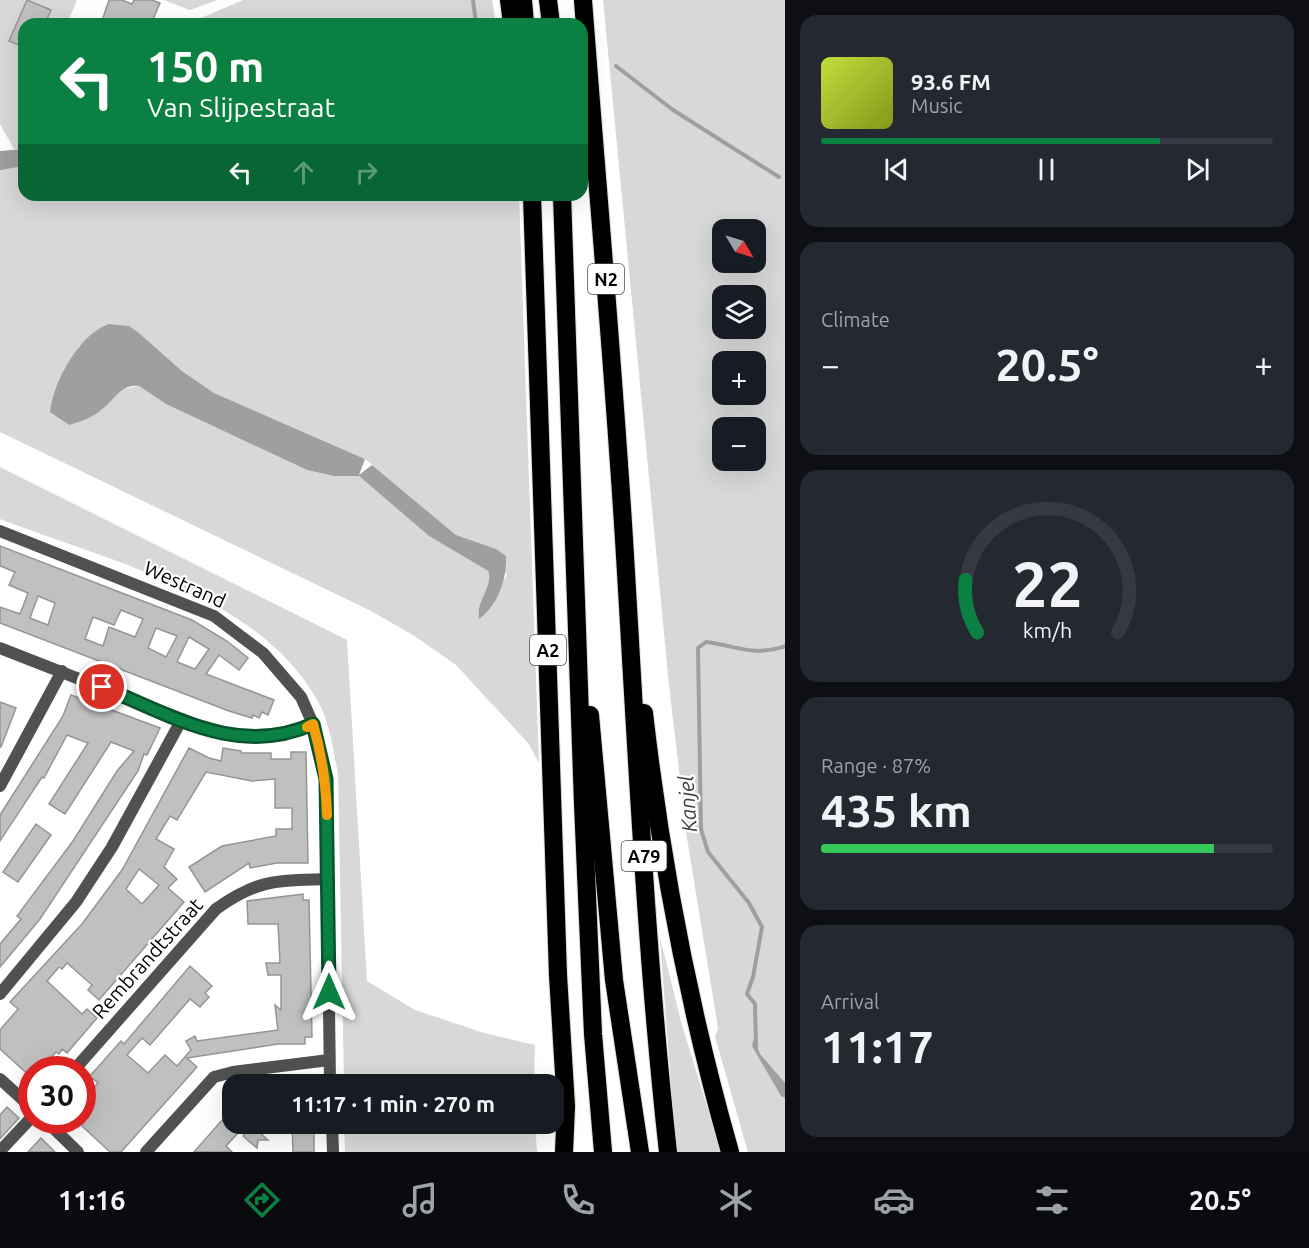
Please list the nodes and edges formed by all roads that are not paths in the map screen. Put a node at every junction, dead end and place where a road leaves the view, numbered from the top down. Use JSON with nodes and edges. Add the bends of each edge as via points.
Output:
{"nodes":[{"id":1,"x":509,"y":0,"type":"edge"},
{"id":2,"x":523,"y":0,"type":"edge"},
{"id":3,"x":548,"y":0,"type":"edge"},
{"id":4,"x":583,"y":0,"type":"edge"},
{"id":5,"x":511,"y":18,"type":"edge"},
{"id":6,"x":524,"y":18,"type":"edge"},
{"id":7,"x":550,"y":18,"type":"edge"},
{"id":8,"x":584,"y":18,"type":"edge"},
{"id":9,"x":588,"y":62,"type":"edge"},
{"id":10,"x":532,"y":201,"type":"edge"},
{"id":11,"x":562,"y":201,"type":"edge"},
{"id":12,"x":0,"y":531,"type":"edge"},
{"id":13,"x":625,"y":559,"type":"junction"},
{"id":14,"x":577,"y":624,"type":"junction"},
{"id":15,"x":0,"y":648,"type":"edge"},
{"id":16,"x":62,"y":671,"type":"junction"},
{"id":17,"x":182,"y":719,"type":"junction"},
{"id":18,"x":313,"y":724,"type":"junction"},
{"id":19,"x":0,"y":786,"type":"edge"},
{"id":20,"x":329,"y":879,"type":"junction"},
{"id":21,"x":0,"y":994,"type":"edge"},
{"id":22,"x":86,"y":1056,"type":"edge"},
{"id":23,"x":329,"y":1060,"type":"junction"},
{"id":24,"x":330,"y":1074,"type":"edge"},
{"id":25,"x":0,"y":1079,"type":"edge"},
{"id":26,"x":18,"y":1095,"type":"edge"},
{"id":27,"x":566,"y":1106,"type":"junction"},
{"id":28,"x":18,"y":1132,"type":"edge"},
{"id":29,"x":59,"y":1134,"type":"edge"},
{"id":30,"x":332,"y":1134,"type":"edge"},
{"id":31,"x":0,"y":1151,"type":"edge"},
{"id":32,"x":78,"y":1152,"type":"edge"},
{"id":33,"x":146,"y":1152,"type":"edge"},
{"id":34,"x":333,"y":1152,"type":"edge"},
{"id":35,"x":564,"y":1152,"type":"edge"},
{"id":36,"x":575,"y":1152,"type":"edge"},
{"id":37,"x":603,"y":1152,"type":"edge"},
{"id":38,"x":640,"y":1152,"type":"edge"},
{"id":39,"x":668,"y":1152,"type":"edge"},
{"id":40,"x":730,"y":1152,"type":"edge"}],
"edges":[{"from":1,"to":5,"type":"highway"},
{"from":2,"to":6,"type":"highway"},
{"from":3,"to":7,"type":"highway"},
{"from":4,"to":8,"type":"highway","number":"N2"},
{"from":9,"to":13,"type":"highway","number":"N2"},
{"from":10,"to":27,"type":"highway","number":"A2","via":[[558,975]]},
{"from":11,"to":14,"type":"highway","number":"A2"},
{"from":12,"to":18,"type":"street","name":"Westrand","via":[[214,616],[284,675],[301,697]]},
{"from":13,"to":39,"type":"highway","number":"A79","via":[[634,745]]},
{"from":13,"to":40,"type":"highway","number":"N2","via":[[650,771],[679,947]]},
{"from":14,"to":37,"type":"highway","number":"A2","via":[[592,1011]]},
{"from":14,"to":38,"type":"highway","number":"A79","via":[[595,749],[614,980]]},
{"from":15,"to":16,"type":"street"},
{"from":16,"to":17,"type":"street"},
{"from":16,"to":19,"type":"street"},
{"from":17,"to":18,"type":"street","via":[[214,732],[252,738],[294,733]]},
{"from":17,"to":21,"type":"street","via":[[112,847],[82,893]]},
{"from":18,"to":20,"type":"street","name":"Westrand","via":[[326,779]]},
{"from":20,"to":22,"type":"street","name":"Rembrandtstraat","via":[[267,882],[242,891],[216,909]]},
{"from":20,"to":23,"type":"street","name":"Westrand"},
{"from":23,"to":24,"type":"street","name":"Westrand"},
{"from":23,"to":33,"type":"street","via":[[214,1077]]},
{"from":25,"to":26,"type":"street"},
{"from":27,"to":35,"type":"highway"},
{"from":27,"to":36,"type":"highway","number":"A2"},
{"from":28,"to":31,"type":"street"},
{"from":29,"to":32,"type":"street"},
{"from":30,"to":34,"type":"street"}]}
